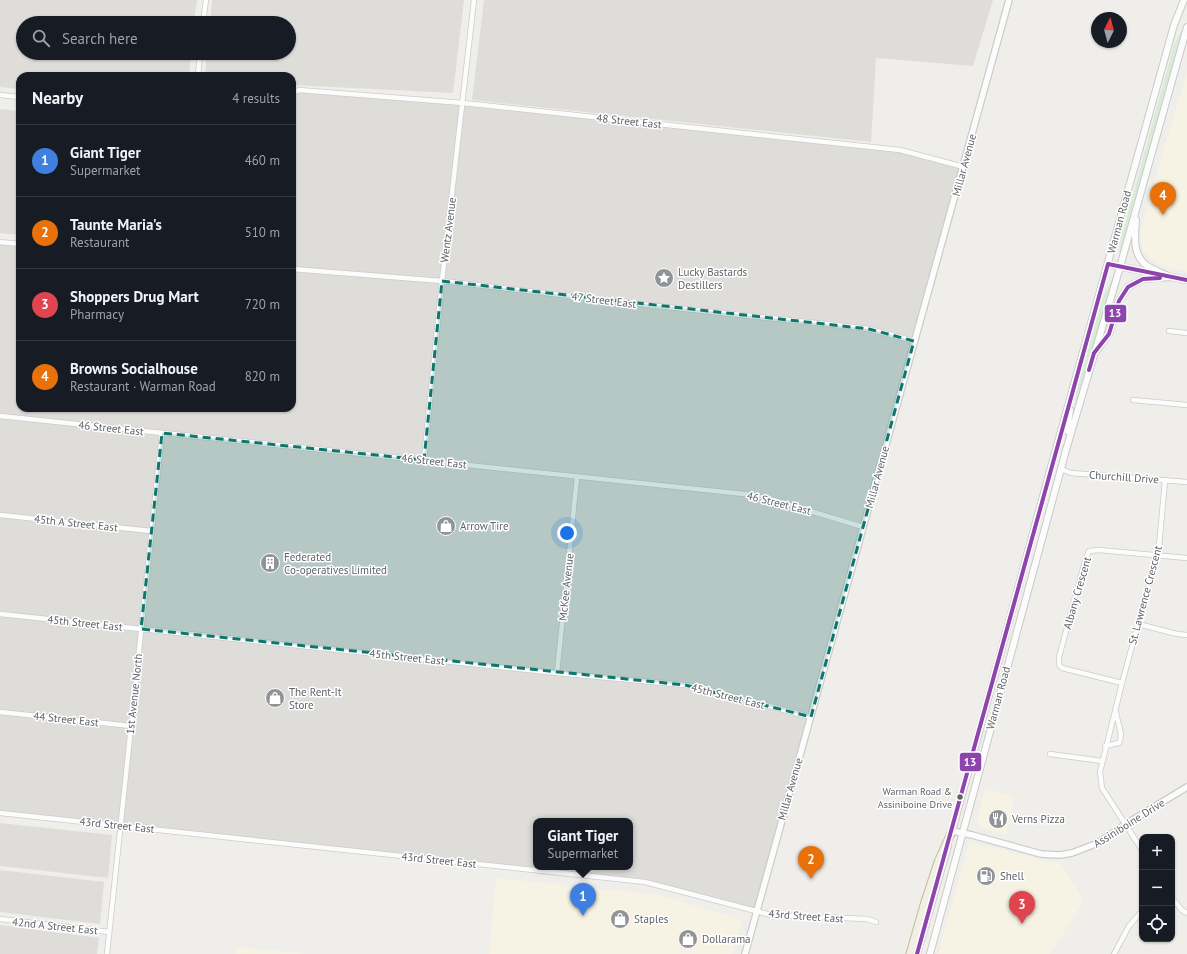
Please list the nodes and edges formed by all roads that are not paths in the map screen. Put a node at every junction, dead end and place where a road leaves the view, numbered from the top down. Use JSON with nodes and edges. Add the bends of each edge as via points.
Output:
{"nodes":[{"id":1,"x":206,"y":0,"type":"edge"},
{"id":2,"x":474,"y":0,"type":"edge"},
{"id":3,"x":1009,"y":0,"type":"edge"},
{"id":4,"x":1184,"y":0,"type":"edge"},
{"id":5,"x":204,"y":16,"type":"edge"},
{"id":6,"x":1187,"y":27,"type":"edge"},
{"id":7,"x":199,"y":60,"type":"edge"},
{"id":8,"x":198,"y":72,"type":"edge"},
{"id":9,"x":296,"y":91,"type":"edge"},
{"id":10,"x":0,"y":95,"type":"edge"},
{"id":11,"x":16,"y":97,"type":"edge"},
{"id":12,"x":463,"y":103,"type":"junction"},
{"id":13,"x":964,"y":167,"type":"junction"},
{"id":14,"x":1137,"y":208,"type":"junction"},
{"id":15,"x":0,"y":242,"type":"edge"},
{"id":16,"x":16,"y":244,"type":"edge"},
{"id":17,"x":1108,"y":264,"type":"junction"},
{"id":18,"x":1120,"y":267,"type":"junction"},
{"id":19,"x":296,"y":269,"type":"edge"},
{"id":20,"x":1170,"y":277,"type":"junction"},
{"id":21,"x":1187,"y":280,"type":"edge"},
{"id":22,"x":442,"y":281,"type":"junction"},
{"id":23,"x":1169,"y":331,"type":"dead end"},
{"id":24,"x":1187,"y":332,"type":"edge"},
{"id":25,"x":914,"y":342,"type":"junction"},
{"id":26,"x":1094,"y":353,"type":"junction"},
{"id":27,"x":1070,"y":397,"type":"junction"},
{"id":28,"x":1133,"y":400,"type":"dead end"},
{"id":29,"x":1187,"y":405,"type":"edge"},
{"id":30,"x":0,"y":416,"type":"edge"},
{"id":31,"x":162,"y":433,"type":"junction"},
{"id":32,"x":424,"y":460,"type":"junction"},
{"id":33,"x":1061,"y":469,"type":"junction"},
{"id":34,"x":577,"y":477,"type":"junction"},
{"id":35,"x":1165,"y":480,"type":"junction"},
{"id":36,"x":1187,"y":482,"type":"edge"},
{"id":37,"x":0,"y":515,"type":"edge"},
{"id":38,"x":863,"y":527,"type":"junction"},
{"id":39,"x":151,"y":531,"type":"junction"},
{"id":40,"x":1157,"y":556,"type":"junction"},
{"id":41,"x":1187,"y":558,"type":"edge"},
{"id":42,"x":0,"y":614,"type":"edge"},
{"id":43,"x":1138,"y":624,"type":"junction"},
{"id":44,"x":141,"y":629,"type":"junction"},
{"id":45,"x":1187,"y":635,"type":"edge"},
{"id":46,"x":557,"y":673,"type":"junction"},
{"id":47,"x":1122,"y":683,"type":"junction"},
{"id":48,"x":1116,"y":709,"type":"junction"},
{"id":49,"x":0,"y":712,"type":"edge"},
{"id":50,"x":811,"y":717,"type":"junction"},
{"id":51,"x":131,"y":726,"type":"junction"},
{"id":52,"x":1105,"y":746,"type":"junction"},
{"id":53,"x":1050,"y":754,"type":"dead end"},
{"id":54,"x":1102,"y":761,"type":"junction"},
{"id":55,"x":1187,"y":787,"type":"edge"},
{"id":56,"x":0,"y":813,"type":"edge"},
{"id":57,"x":1126,"y":824,"type":"junction"},
{"id":58,"x":120,"y":825,"type":"junction"},
{"id":59,"x":952,"y":831,"type":"junction"},
{"id":60,"x":962,"y":833,"type":"junction"},
{"id":61,"x":1139,"y":845,"type":"edge"},
{"id":62,"x":533,"y":870,"type":"edge"},
{"id":63,"x":534,"y":870,"type":"edge"},
{"id":64,"x":1175,"y":902,"type":"edge"},
{"id":65,"x":756,"y":911,"type":"junction"},
{"id":66,"x":1187,"y":913,"type":"edge"},
{"id":67,"x":1139,"y":914,"type":"edge"},
{"id":68,"x":0,"y":919,"type":"edge"},
{"id":69,"x":876,"y":922,"type":"dead end"},
{"id":70,"x":109,"y":932,"type":"junction"},
{"id":71,"x":107,"y":954,"type":"edge"},
{"id":72,"x":745,"y":954,"type":"edge"},
{"id":73,"x":910,"y":954,"type":"edge"},
{"id":74,"x":917,"y":954,"type":"edge"},
{"id":75,"x":930,"y":954,"type":"edge"},
{"id":76,"x":1114,"y":954,"type":"edge"}],
"edges":[{"from":1,"to":5,"type":"street"},
{"from":2,"to":12,"type":"street","name":"Wentz Avenue"},
{"from":3,"to":13,"type":"street","name":"Millar Avenue"},
{"from":4,"to":17,"type":"main road","name":"Warman Road","via":[[1174,25]]},
{"from":6,"to":14,"type":"main road","name":"Warman Road"},
{"from":7,"to":8,"type":"street"},
{"from":9,"to":12,"type":"street","name":"48 Street East"},
{"from":10,"to":11,"type":"street"},
{"from":12,"to":13,"type":"street","name":"48 Street East","via":[[900,150]]},
{"from":12,"to":22,"type":"street","name":"Wentz Avenue"},
{"from":13,"to":25,"type":"street","name":"Millar Avenue"},
{"from":14,"to":18,"type":"main road","name":"Warman Road"},
{"from":14,"to":20,"type":"main road","via":[[1134,240],[1138,255],[1146,265]]},
{"from":15,"to":16,"type":"street"},
{"from":17,"to":18,"type":"street"},
{"from":17,"to":27,"type":"main road","name":"Warman Road"},
{"from":18,"to":20,"type":"street"},
{"from":18,"to":26,"type":"main road","name":"Warman Road"},
{"from":19,"to":22,"type":"street","name":"47 Street East"},
{"from":20,"to":21,"type":"street"},
{"from":20,"to":26,"type":"main road","via":[[1143,279],[1128,287],[1119,301],[1109,334]]},
{"from":22,"to":25,"type":"street","name":"47 Street East","via":[[869,329]]},
{"from":22,"to":32,"type":"street","name":"Wentz Avenue"},
{"from":23,"to":24,"type":"street"},
{"from":25,"to":38,"type":"street","name":"Millar Avenue"},
{"from":26,"to":33,"type":"main road","name":"Warman Road"},
{"from":27,"to":33,"type":"main road","via":[[1068,425],[1059,458]]},
{"from":27,"to":59,"type":"main road","name":"Warman Road"},
{"from":28,"to":29,"type":"street"},
{"from":30,"to":31,"type":"street","name":"46 Street East"},
{"from":31,"to":32,"type":"street","name":"46 Street East"},
{"from":31,"to":39,"type":"street","name":"1st Avenue North"},
{"from":32,"to":34,"type":"street","name":"46 Street East"},
{"from":33,"to":35,"type":"street","name":"Churchill Drive","via":[[1071,473]]},
{"from":33,"to":60,"type":"main road","name":"Warman Road"},
{"from":34,"to":38,"type":"street","name":"46 Street East","via":[[750,495]]},
{"from":34,"to":46,"type":"street","name":"McKee Avenue"},
{"from":35,"to":36,"type":"street","name":"Churchill Drive"},
{"from":35,"to":40,"type":"street","name":"St. Lawrence Crescent"},
{"from":37,"to":39,"type":"street","name":"45th A Street East"},
{"from":38,"to":50,"type":"street","name":"Millar Avenue"},
{"from":39,"to":44,"type":"street","name":"1st Avenue North"},
{"from":40,"to":41,"type":"street","name":"Albany Crescent"},
{"from":40,"to":43,"type":"street","name":"St. Lawrence Crescent"},
{"from":40,"to":47,"type":"street","name":"Albany Crescent","via":[[1099,550],[1089,551],[1085,561],[1059,665],[1062,668]]},
{"from":42,"to":44,"type":"street","name":"45th Street East"},
{"from":43,"to":45,"type":"street"},
{"from":43,"to":47,"type":"street","name":"St. Lawrence Crescent"},
{"from":44,"to":46,"type":"street","name":"45th Street East"},
{"from":44,"to":51,"type":"street","name":"1st Avenue North"},
{"from":46,"to":50,"type":"street","name":"45th Street East","via":[[697,687]]},
{"from":47,"to":48,"type":"street","name":"St. Lawrence Crescent"},
{"from":48,"to":52,"type":"street","name":"St. Lawrence Crescent"},
{"from":48,"to":52,"type":"street","name":"St. Lawrence Crescent","via":[[1121,739]]},
{"from":49,"to":51,"type":"street","name":"44 Street East"},
{"from":50,"to":65,"type":"street","name":"Millar Avenue"},
{"from":51,"to":58,"type":"street","name":"1st Avenue North"},
{"from":52,"to":54,"type":"street","name":"St. Lawrence Crescent"},
{"from":53,"to":54,"type":"street"},
{"from":54,"to":57,"type":"street","name":"St. Lawrence Crescent","via":[[1102,788]]},
{"from":55,"to":57,"type":"street","name":"Assiniboine Drive"},
{"from":56,"to":58,"type":"street","name":"43rd Street East"},
{"from":57,"to":60,"type":"street","name":"Assiniboine Drive","via":[[1098,843],[1060,855],[1035,852]]},
{"from":57,"to":61,"type":"street","name":"St. Lawrence Crescent"},
{"from":58,"to":62,"type":"street","name":"43rd Street East"},
{"from":58,"to":70,"type":"street","name":"1st Avenue North"},
{"from":59,"to":60,"type":"street","name":"Assiniboine Drive"},
{"from":59,"to":73,"type":"highway","via":[[938,862]]},
{"from":59,"to":74,"type":"main road","name":"Warman Road"},
{"from":60,"to":75,"type":"main road","name":"Warman Road"},
{"from":63,"to":65,"type":"street","name":"43rd Street East","via":[[645,882]]},
{"from":64,"to":66,"type":"street"},
{"from":65,"to":69,"type":"street","name":"43rd Street East","via":[[771,915]]},
{"from":65,"to":72,"type":"street","name":"Millar Avenue"},
{"from":67,"to":76,"type":"street","via":[[1129,926]]},
{"from":68,"to":70,"type":"street","name":"42nd A Street East"},
{"from":70,"to":71,"type":"street","name":"1st Avenue North"}]}
